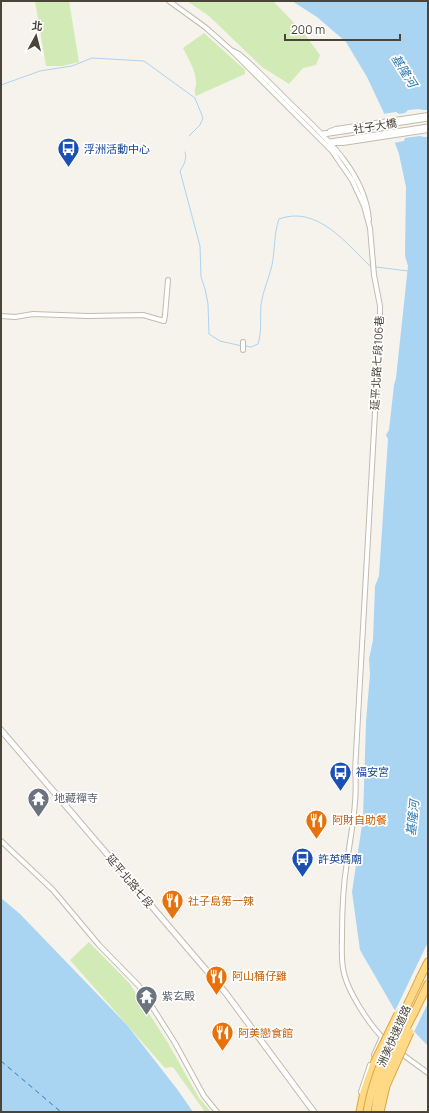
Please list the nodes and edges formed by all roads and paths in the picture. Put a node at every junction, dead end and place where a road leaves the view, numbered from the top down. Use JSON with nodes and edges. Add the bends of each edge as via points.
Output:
{"nodes":[{"id":1,"x":169,"y":1,"type":"edge"},
{"id":2,"x":231,"y":50,"type":"junction"},
{"id":3,"x":428,"y":115,"type":"edge"},
{"id":4,"x":428,"y":118,"type":"edge"},
{"id":5,"x":428,"y":127,"type":"edge"},
{"id":6,"x":428,"y":130,"type":"edge"},
{"id":7,"x":322,"y":134,"type":"junction"},
{"id":8,"x":330,"y":142,"type":"junction"},
{"id":9,"x":370,"y":228,"type":"junction"},
{"id":10,"x":168,"y":280,"type":"dead end"},
{"id":11,"x":1,"y":316,"type":"edge"},
{"id":12,"x":243,"y":342,"type":"dead end"},
{"id":13,"x":243,"y":349,"type":"dead end"},
{"id":14,"x":1,"y":730,"type":"edge"},
{"id":15,"x":1,"y":841,"type":"edge"},
{"id":16,"x":428,"y":962,"type":"edge"},
{"id":17,"x":420,"y":978,"type":"junction"},
{"id":18,"x":428,"y":984,"type":"edge"},
{"id":19,"x":414,"y":1013,"type":"junction"},
{"id":20,"x":382,"y":1037,"type":"junction"},
{"id":21,"x":403,"y":1055,"type":"junction"},
{"id":22,"x":428,"y":1073,"type":"edge"},
{"id":23,"x":217,"y":1112,"type":"edge"},
{"id":24,"x":314,"y":1112,"type":"edge"},
{"id":25,"x":359,"y":1112,"type":"edge"},
{"id":26,"x":367,"y":1112,"type":"edge"},
{"id":27,"x":375,"y":1112,"type":"edge"},
{"id":28,"x":380,"y":1112,"type":"edge"},
{"id":29,"x":384,"y":1112,"type":"edge"}],
"edges":[{"from":1,"to":2,"type":"street"},
{"from":2,"to":7,"type":"street","via":[[264,77]]},
{"from":2,"to":9,"type":"street","name":"延平北路七段106巷","via":[[332,151],[352,180],[364,206]]},
{"from":3,"to":7,"type":"street","via":[[336,129]]},
{"from":4,"to":7,"type":"street","name":"社子大橋"},
{"from":5,"to":8,"type":"street","name":"社子大橋"},
{"from":6,"to":8,"type":"street","via":[[343,143]]},
{"from":7,"to":8,"type":"street"},
{"from":8,"to":9,"type":"street","via":[[352,172],[364,195],[369,211]]},
{"from":9,"to":20,"type":"street","name":"延平北路七段106巷","via":[[380,323],[354,816],[346,863],[342,914],[343,969],[358,1004]]},
{"from":10,"to":11,"type":"street","via":[[164,321],[143,315]]},
{"from":12,"to":13,"type":"street"},
{"from":14,"to":24,"type":"street","name":"延平北路七段","via":[[225,992]]},
{"from":15,"to":23,"type":"street","via":[[53,890],[99,945],[139,986],[204,1096]]},
{"from":16,"to":17,"type":"highway","name":"洲美快速道路"},
{"from":17,"to":25,"type":"highway","bridge":true,"via":[[409,992],[380,1051]]},
{"from":17,"to":26,"type":"highway","name":"洲美快速道路","bridge":true,"via":[[379,1069]]},
{"from":18,"to":19,"type":"highway","name":"洲美快速道路"},
{"from":19,"to":27,"type":"highway","name":"洲美快速道路","bridge":true,"via":[[378,1091]]},
{"from":19,"to":28,"type":"highway","bridge":true,"via":[[412,1027],[386,1086]]},
{"from":20,"to":21,"type":"street","name":"延平北路七段106巷"},
{"from":20,"to":25,"type":"street","via":[[362,1088]]},
{"from":21,"to":22,"type":"street","name":"延平北路七段106巷"},
{"from":21,"to":29,"type":"street","via":[[390,1086]]}]}
